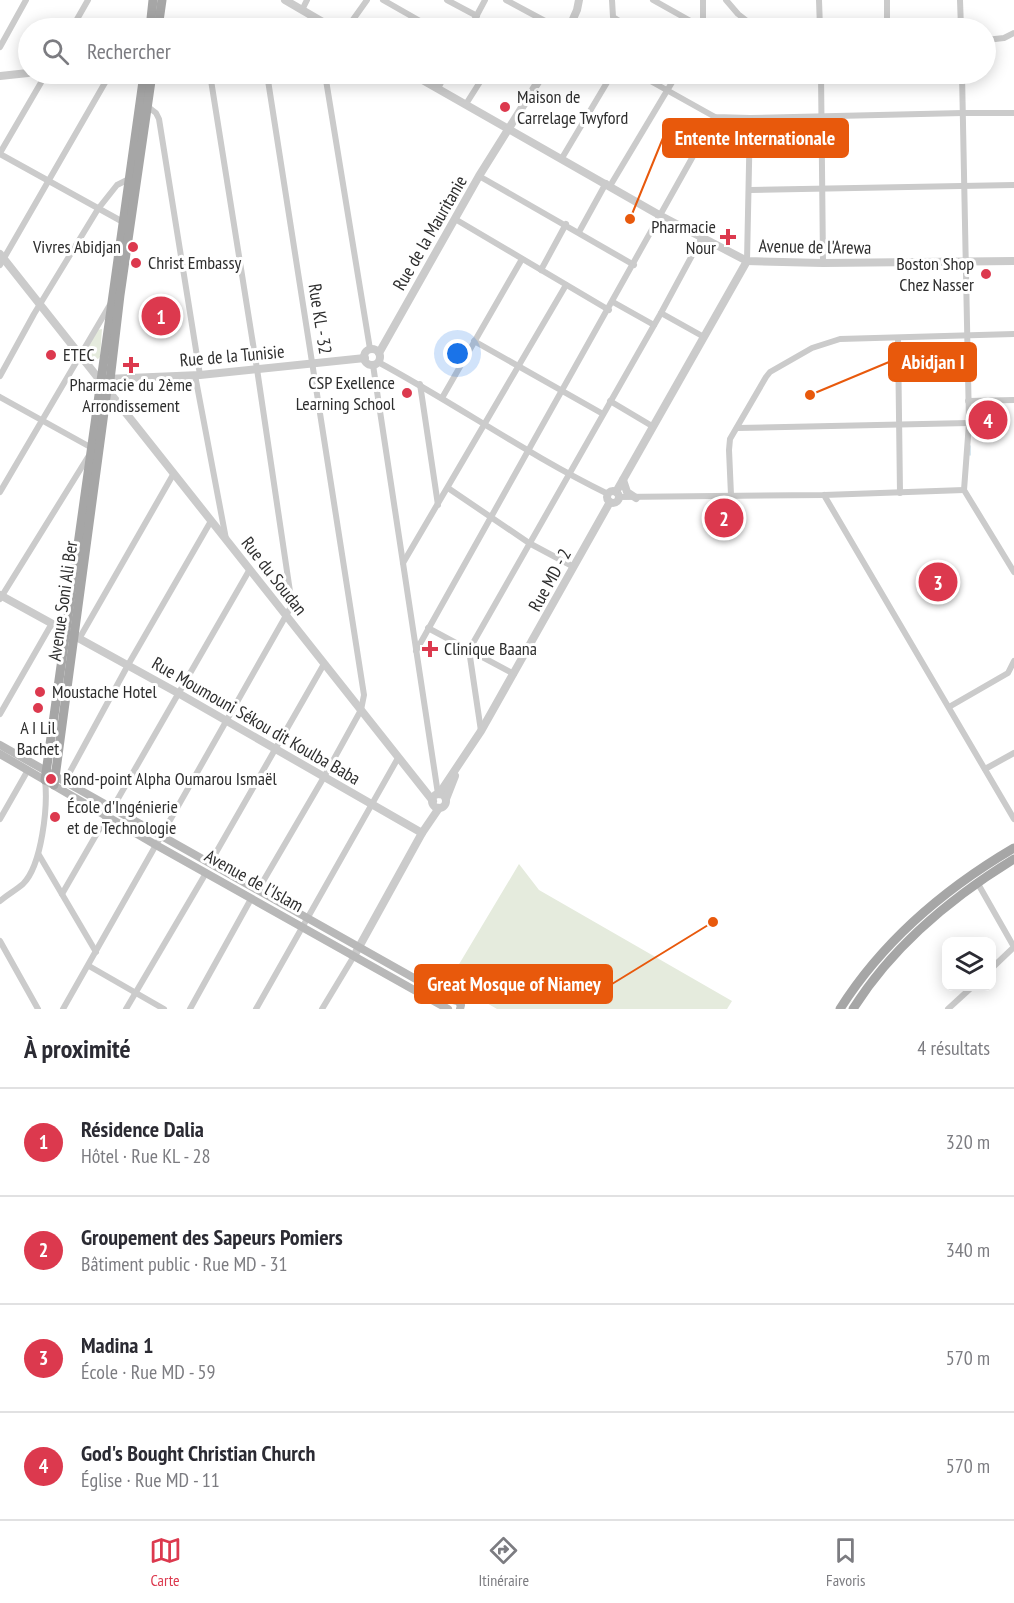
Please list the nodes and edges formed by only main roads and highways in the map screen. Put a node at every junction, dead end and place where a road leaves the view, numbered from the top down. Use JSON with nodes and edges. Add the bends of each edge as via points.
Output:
{"nodes":[{"id":1,"x":153,"y":0,"type":"edge"},
{"id":2,"x":162,"y":0,"type":"edge"},
{"id":3,"x":151,"y":18,"type":"edge"},
{"id":4,"x":159,"y":18,"type":"edge"},
{"id":5,"x":143,"y":84,"type":"edge"},
{"id":6,"x":150,"y":84,"type":"edge"},
{"id":7,"x":133,"y":178,"type":"junction"},
{"id":8,"x":105,"y":383,"type":"junction"},
{"id":9,"x":100,"y":419,"type":"junction"},
{"id":10,"x":73,"y":636,"type":"junction"},
{"id":11,"x":0,"y":745,"type":"edge"},
{"id":12,"x":0,"y":754,"type":"edge"},
{"id":13,"x":30,"y":766,"type":"junction"},
{"id":14,"x":51,"y":778,"type":"junction"},
{"id":15,"x":110,"y":813,"type":"junction"},
{"id":16,"x":1014,"y":848,"type":"edge"},
{"id":17,"x":1014,"y":860,"type":"edge"},
{"id":18,"x":356,"y":951,"type":"junction"},
{"id":19,"x":458,"y":1004,"type":"edge"},
{"id":20,"x":448,"y":1009,"type":"edge"},
{"id":21,"x":470,"y":1009,"type":"edge"},
{"id":22,"x":840,"y":1009,"type":"edge"},
{"id":23,"x":853,"y":1009,"type":"edge"}],
"edges":[{"from":1,"to":3,"type":"main road"},
{"from":2,"to":4,"type":"main road"},
{"from":5,"to":7,"type":"main road"},
{"from":6,"to":7,"type":"main road"},
{"from":7,"to":8,"type":"main road"},
{"from":7,"to":8,"type":"main road","via":[[111,302]]},
{"from":8,"to":9,"type":"main road"},
{"from":9,"to":10,"type":"main road","name":"Avenue Soni Ali Ber"},
{"from":9,"to":10,"type":"main road","name":"Avenue Soni Ali Ber","via":[[92,449]]},
{"from":10,"to":14,"type":"main road","name":"Avenue Soni Ali Ber"},
{"from":11,"to":13,"type":"main road"},
{"from":12,"to":13,"type":"main road"},
{"from":13,"to":14,"type":"main road"},
{"from":14,"to":15,"type":"main road","name":"Avenue de l'Islam"},
{"from":14,"to":15,"type":"main road","name":"Avenue de l'Islam","via":[[65,781]]},
{"from":15,"to":18,"type":"main road","name":"Avenue de l'Islam","via":[[210,863]]},
{"from":15,"to":18,"type":"main road","name":"Avenue de l'Islam","via":[[156,845],[301,926]]},
{"from":16,"to":22,"type":"main road","via":[[975,871],[914,921]]},
{"from":17,"to":23,"type":"main road","via":[[977,882],[922,928],[889,961]]},
{"from":18,"to":19,"type":"main road","name":"Avenue de l'Islam"},
{"from":18,"to":20,"type":"main road","name":"Avenue de l'Islam"},
{"from":19,"to":20,"type":"main road","via":[[448,1004]]},
{"from":19,"to":21,"type":"main road","name":"Avenue de l'Islam"}]}
